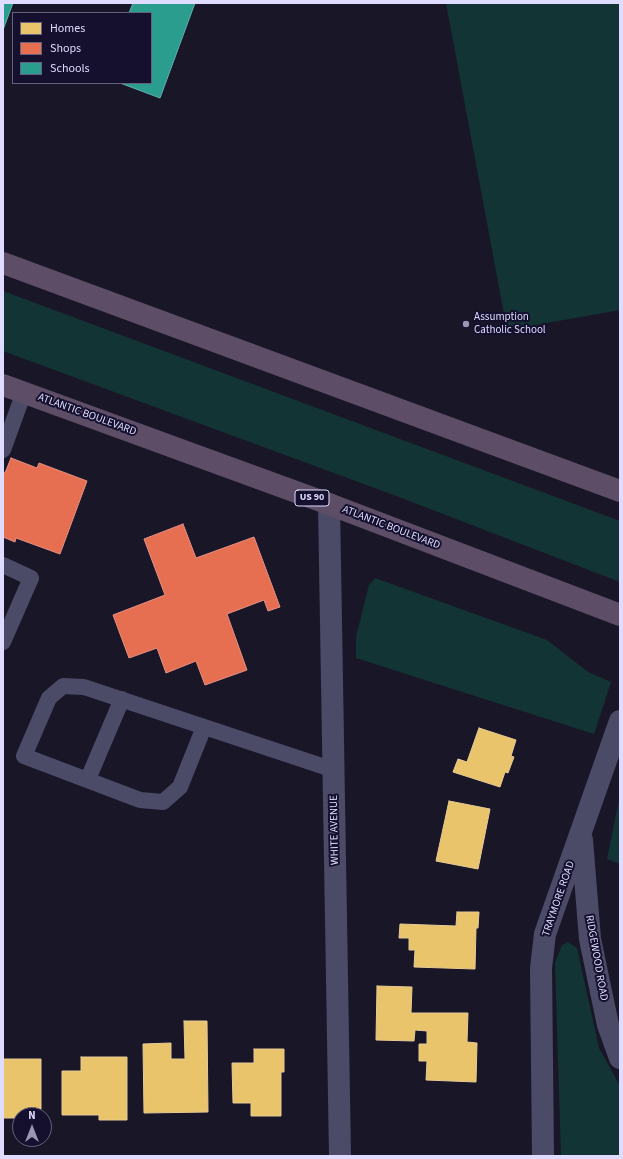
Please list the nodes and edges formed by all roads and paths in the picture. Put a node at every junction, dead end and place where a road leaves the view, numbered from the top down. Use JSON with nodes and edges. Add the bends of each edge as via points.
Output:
{"nodes":[{"id":1,"x":3,"y":263,"type":"edge"},
{"id":2,"x":3,"y":385,"type":"edge"},
{"id":3,"x":24,"y":392,"type":"junction"},
{"id":4,"x":3,"y":450,"type":"edge"},
{"id":5,"x":620,"y":491,"type":"edge"},
{"id":6,"x":329,"y":504,"type":"junction"},
{"id":7,"x":3,"y":565,"type":"edge"},
{"id":8,"x":620,"y":615,"type":"edge"},
{"id":9,"x":3,"y":642,"type":"edge"},
{"id":10,"x":122,"y":699,"type":"junction"},
{"id":11,"x":620,"y":721,"type":"edge"},
{"id":12,"x":204,"y":727,"type":"junction"},
{"id":13,"x":334,"y":770,"type":"junction"},
{"id":14,"x":88,"y":779,"type":"junction"},
{"id":15,"x":582,"y":833,"type":"junction"},
{"id":16,"x":620,"y":1058,"type":"edge"},
{"id":17,"x":340,"y":1156,"type":"edge"},
{"id":18,"x":542,"y":1156,"type":"edge"}],
"edges":[{"from":1,"to":5,"type":"highway"},
{"from":2,"to":3,"type":"highway","name":"ATLANTIC BOULEVARD","number":"US 90"},
{"from":3,"to":4,"type":"lane"},
{"from":3,"to":6,"type":"highway","name":"ATLANTIC BOULEVARD","number":"US 90"},
{"from":6,"to":8,"type":"highway","name":"ATLANTIC BOULEVARD","number":"US 90"},
{"from":6,"to":13,"type":"street","name":"WHITE AVENUE"},
{"from":7,"to":9,"type":"lane","via":[[31,578]]},
{"from":10,"to":12,"type":"lane"},
{"from":10,"to":14,"type":"lane"},
{"from":10,"to":14,"type":"lane","via":[[84,687],[63,686],[49,698],[24,756]]},
{"from":11,"to":15,"type":"street","name":"TRAYMORE ROAD"},
{"from":12,"to":13,"type":"lane"},
{"from":12,"to":14,"type":"lane","via":[[180,787],[163,802],[140,800]]},
{"from":13,"to":17,"type":"street","name":"WHITE AVENUE"},
{"from":15,"to":16,"type":"street","name":"RIDGEWOOD ROAD","via":[[590,938],[608,1025]]},
{"from":15,"to":18,"type":"street","name":"TRAYMORE ROAD","via":[[545,934],[541,968]]}]}
